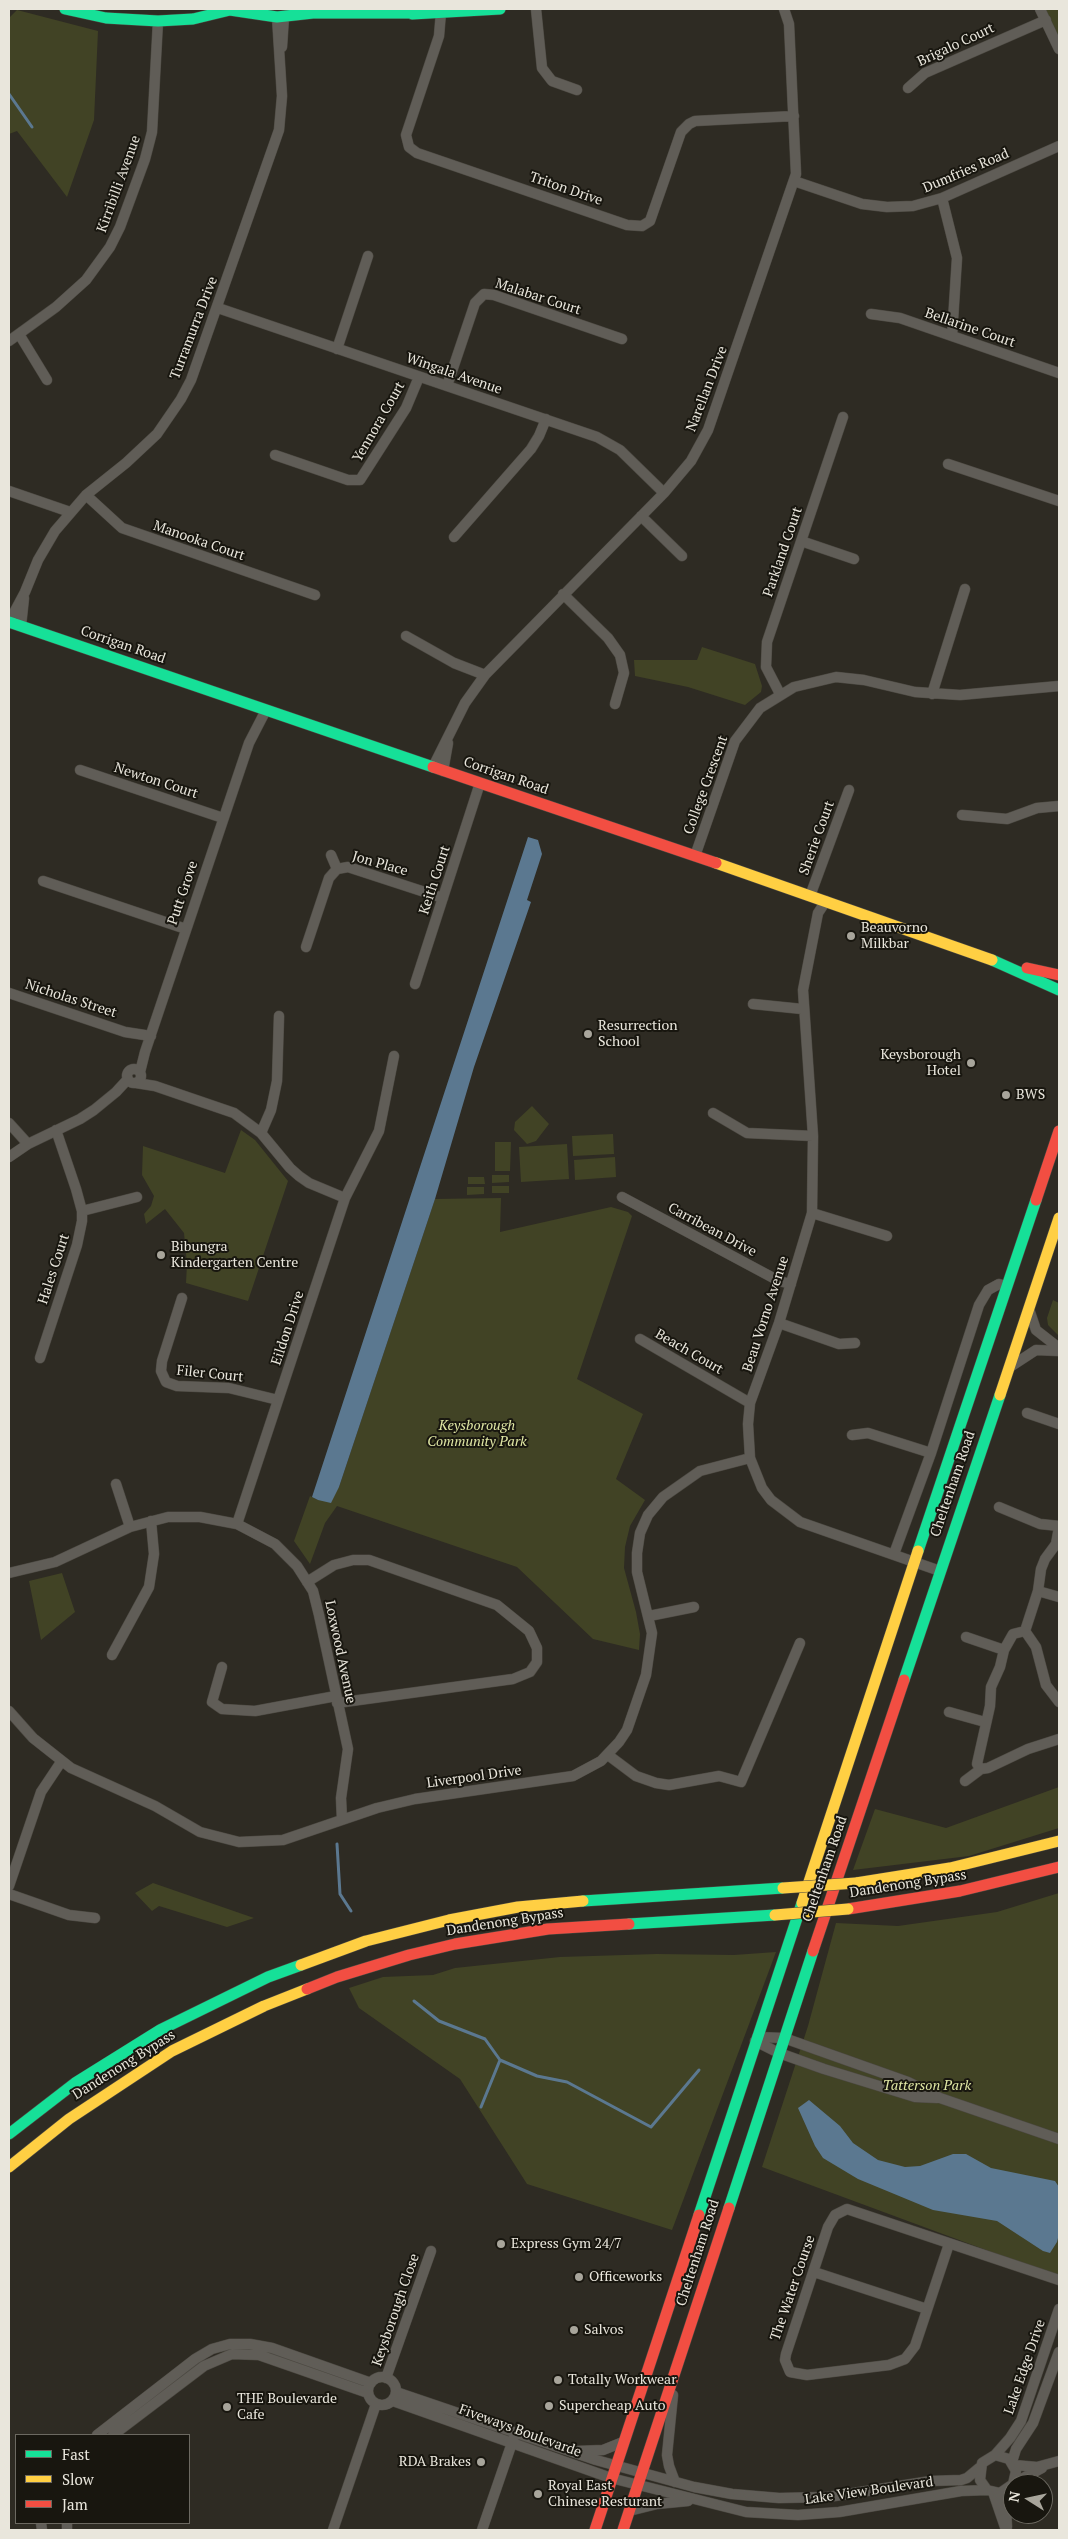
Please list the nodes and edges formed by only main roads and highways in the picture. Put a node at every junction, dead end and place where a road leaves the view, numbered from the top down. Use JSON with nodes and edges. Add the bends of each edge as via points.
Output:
{"nodes":[{"id":1,"x":65,"y":9,"type":"edge"},
{"id":2,"x":500,"y":9,"type":"edge"},
{"id":3,"x":447,"y":11,"type":"edge"},
{"id":4,"x":234,"y":13,"type":"edge"},
{"id":5,"x":9,"y":622,"type":"edge"},
{"id":6,"x":994,"y":961,"type":"junction"},
{"id":7,"x":1059,"y":975,"type":"edge"},
{"id":8,"x":1059,"y":990,"type":"edge"},
{"id":9,"x":1059,"y":1131,"type":"edge"},
{"id":10,"x":1059,"y":1218,"type":"edge"},
{"id":11,"x":1059,"y":1841,"type":"edge"},
{"id":12,"x":1059,"y":1867,"type":"edge"},
{"id":13,"x":9,"y":2134,"type":"edge"},
{"id":14,"x":9,"y":2167,"type":"edge"},
{"id":15,"x":595,"y":2530,"type":"edge"},
{"id":16,"x":623,"y":2530,"type":"edge"}],
"edges":[{"from":1,"to":4,"type":"main road","via":[[106,18],[193,19],[209,23]]},
{"from":2,"to":3,"type":"main road"},
{"from":3,"to":4,"type":"main road","via":[[360,19],[281,21]]},
{"from":5,"to":6,"type":"main road","name":"Corrigan Road"},
{"from":6,"to":7,"type":"main road","name":"Corrigan Road"},
{"from":6,"to":8,"type":"main road","name":"Corrigan Road"},
{"from":9,"to":15,"type":"main road","name":"Cheltenham Road"},
{"from":10,"to":16,"type":"main road","name":"Cheltenham Road"},
{"from":11,"to":13,"type":"main road","name":"Dandenong Bypass","bridge":true,"via":[[950,1868],[856,1882],[544,1904],[449,1920],[366,1941],[233,1992],[160,2030],[76,2083]]},
{"from":12,"to":14,"type":"main road","name":"Dandenong Bypass","bridge":true,"via":[[960,1891],[848,1909],[548,1928],[455,1944],[374,1965],[264,2006],[172,2051],[69,2118]]}]}
